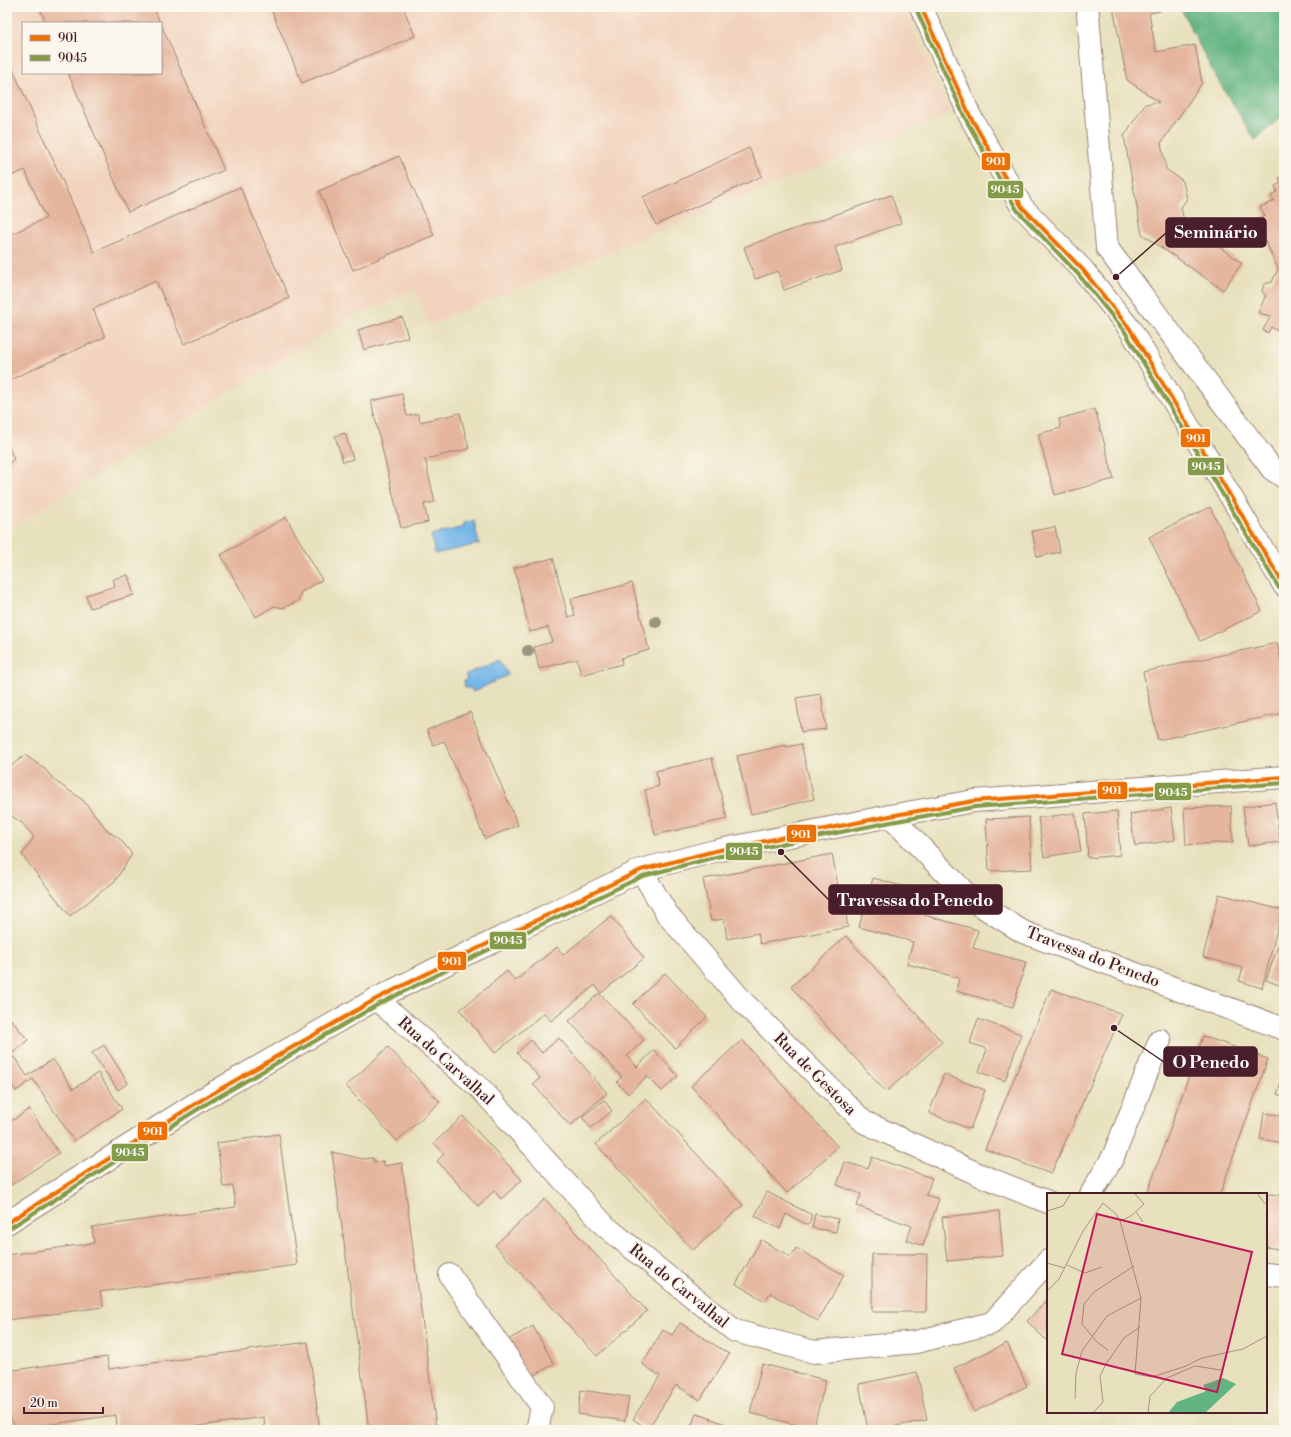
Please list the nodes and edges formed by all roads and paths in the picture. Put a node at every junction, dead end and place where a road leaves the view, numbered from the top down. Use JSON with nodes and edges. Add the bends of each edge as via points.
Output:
{"nodes":[{"id":1,"x":921,"y":7,"type":"edge"},
{"id":2,"x":1088,"y":14,"type":"dead end"},
{"id":3,"x":1107,"y":248,"type":"junction"},
{"id":4,"x":1083,"y":270,"type":"junction"},
{"id":5,"x":1284,"y":477,"type":"edge"},
{"id":6,"x":1284,"y":585,"type":"edge"},
{"id":7,"x":1284,"y":777,"type":"edge"},
{"id":8,"x":890,"y":816,"type":"junction"},
{"id":9,"x":641,"y":870,"type":"junction"},
{"id":10,"x":376,"y":999,"type":"junction"},
{"id":11,"x":1284,"y":1029,"type":"edge"},
{"id":12,"x":1160,"y":1040,"type":"dead end"},
{"id":13,"x":1092,"y":1193,"type":"edge"},
{"id":14,"x":1047,"y":1202,"type":"edge"},
{"id":15,"x":8,"y":1220,"type":"edge"},
{"id":16,"x":1047,"y":1262,"type":"edge"},
{"id":17,"x":1267,"y":1274,"type":"edge"},
{"id":18,"x":450,"y":1275,"type":"dead end"},
{"id":19,"x":1284,"y":1276,"type":"edge"},
{"id":20,"x":537,"y":1430,"type":"edge"}],
"edges":[{"from":1,"to":4,"type":"street","via":[[970,116],[1022,207]]},
{"from":2,"to":3,"type":"street"},
{"from":3,"to":4,"type":"street"},
{"from":3,"to":5,"type":"street","via":[[1272,469]]},
{"from":4,"to":6,"type":"street","via":[[1130,329]]},
{"from":7,"to":8,"type":"street","via":[[974,801]]},
{"from":8,"to":9,"type":"street"},
{"from":8,"to":11,"type":"street","name":"Travessa do Penedo","via":[[972,900],[1023,932]]},
{"from":9,"to":10,"type":"street"},
{"from":9,"to":14,"type":"street","name":"Rua de Gestosa","via":[[667,914],[744,1002],[864,1122],[980,1175]]},
{"from":10,"to":15,"type":"street","via":[[203,1099]]},
{"from":10,"to":16,"type":"street","name":"Rua do Carvalhal","via":[[480,1088],[605,1226],[735,1331],[814,1352],[916,1342],[992,1323]]},
{"from":12,"to":13,"type":"street","via":[[1113,1157]]},
{"from":17,"to":19,"type":"street"},
{"from":18,"to":20,"type":"street","via":[[542,1407]]}]}
